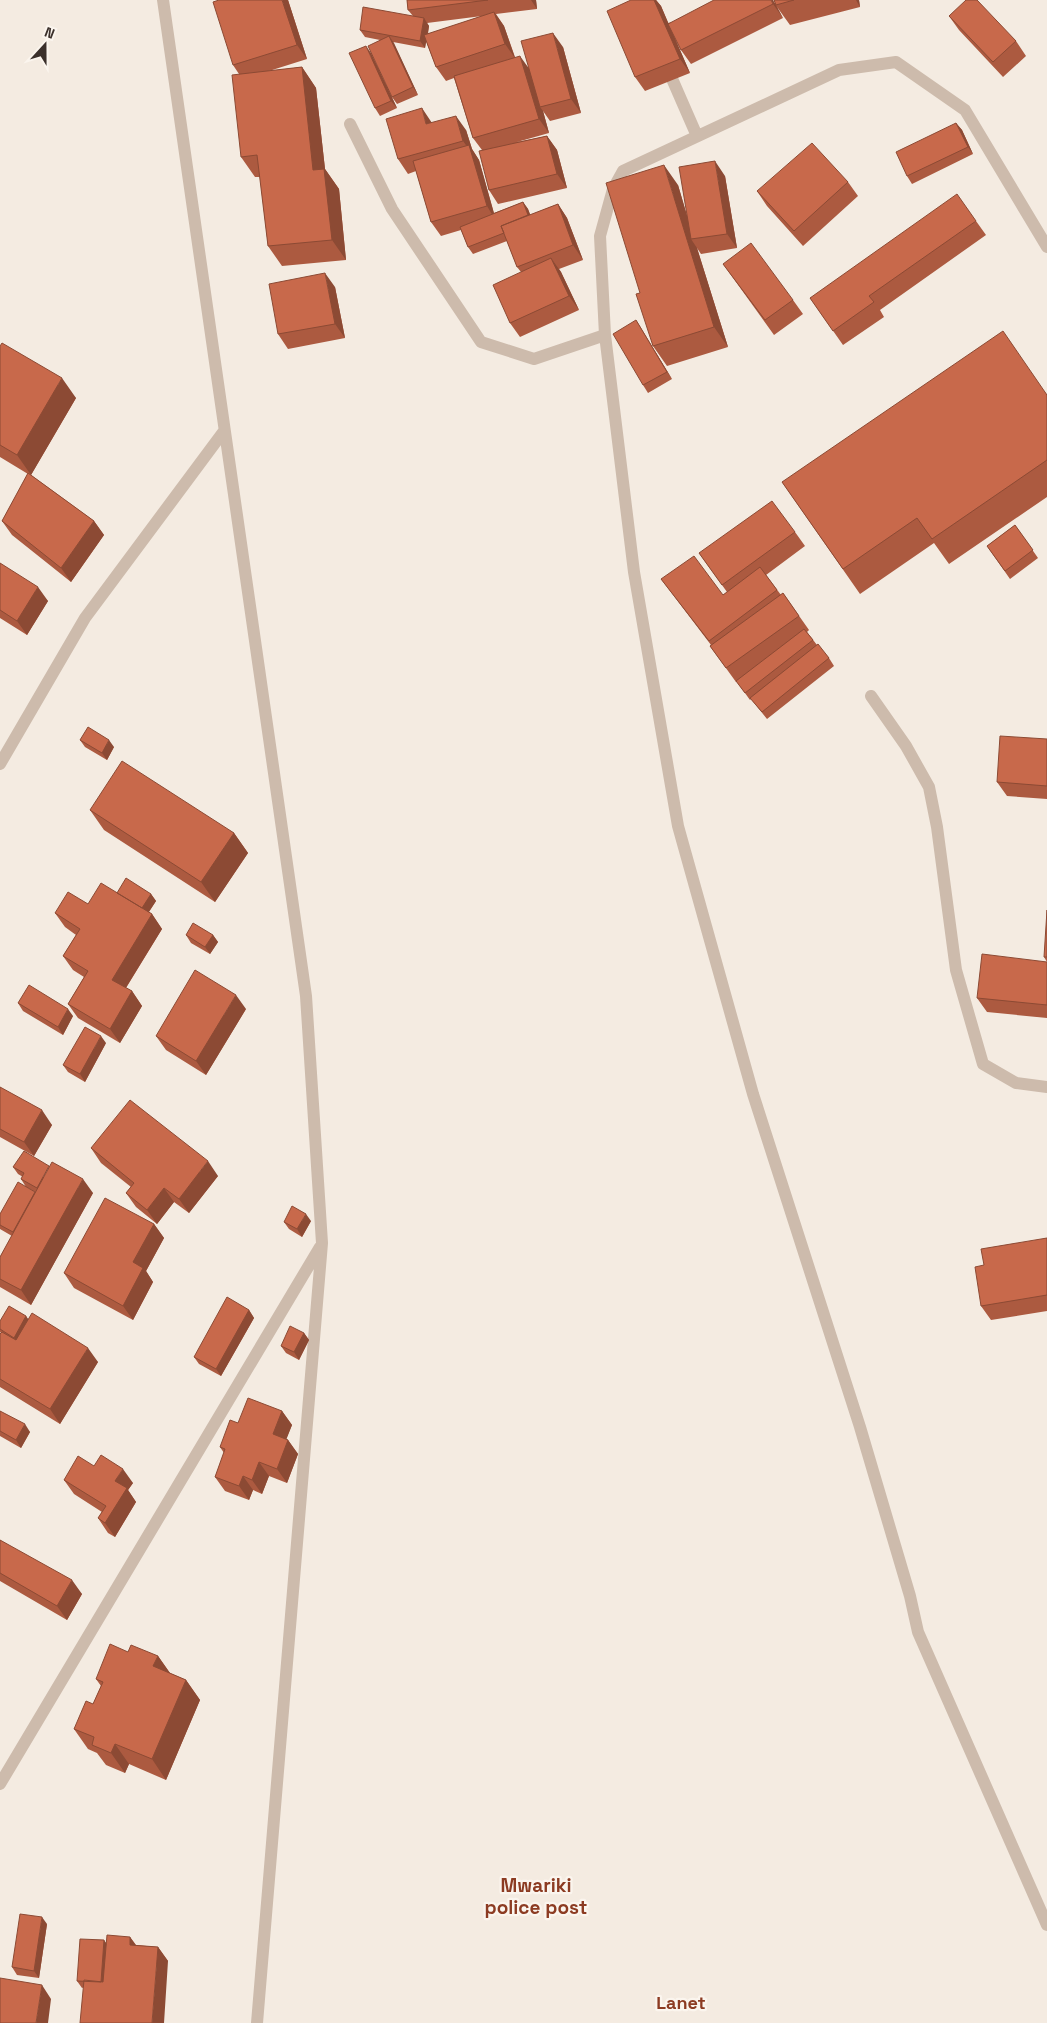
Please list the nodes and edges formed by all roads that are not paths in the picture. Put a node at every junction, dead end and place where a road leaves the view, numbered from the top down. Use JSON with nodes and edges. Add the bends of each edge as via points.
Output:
{"nodes":[{"id":1,"x":163,"y":0,"type":"edge"},
{"id":2,"x":662,"y":55,"type":"edge"},
{"id":3,"x":350,"y":124,"type":"dead end"},
{"id":4,"x":696,"y":136,"type":"junction"},
{"id":5,"x":1047,"y":247,"type":"edge"},
{"id":6,"x":605,"y":335,"type":"junction"},
{"id":7,"x":224,"y":430,"type":"junction"},
{"id":8,"x":871,"y":696,"type":"dead end"},
{"id":9,"x":0,"y":764,"type":"edge"},
{"id":10,"x":1047,"y":1087,"type":"edge"},
{"id":11,"x":322,"y":1243,"type":"junction"},
{"id":12,"x":1,"y":1782,"type":"edge"},
{"id":13,"x":1047,"y":1925,"type":"edge"},
{"id":14,"x":257,"y":2023,"type":"edge"}],
"edges":[{"from":1,"to":7,"type":"street"},
{"from":2,"to":4,"type":"street"},
{"from":3,"to":6,"type":"street","via":[[392,209],[481,342],[534,359]]},
{"from":4,"to":5,"type":"street","via":[[839,70],[896,62],[965,110]]},
{"from":4,"to":6,"type":"street","via":[[623,171],[614,189],[600,236]]},
{"from":6,"to":13,"type":"street","via":[[634,572],[680,836],[753,1094],[860,1427],[918,1632]]},
{"from":7,"to":9,"type":"street","via":[[85,618]]},
{"from":7,"to":11,"type":"street","via":[[306,996]]},
{"from":8,"to":10,"type":"street","via":[[929,786],[956,970],[983,1064],[1016,1083]]},
{"from":11,"to":12,"type":"street"},
{"from":11,"to":14,"type":"street"}]}
